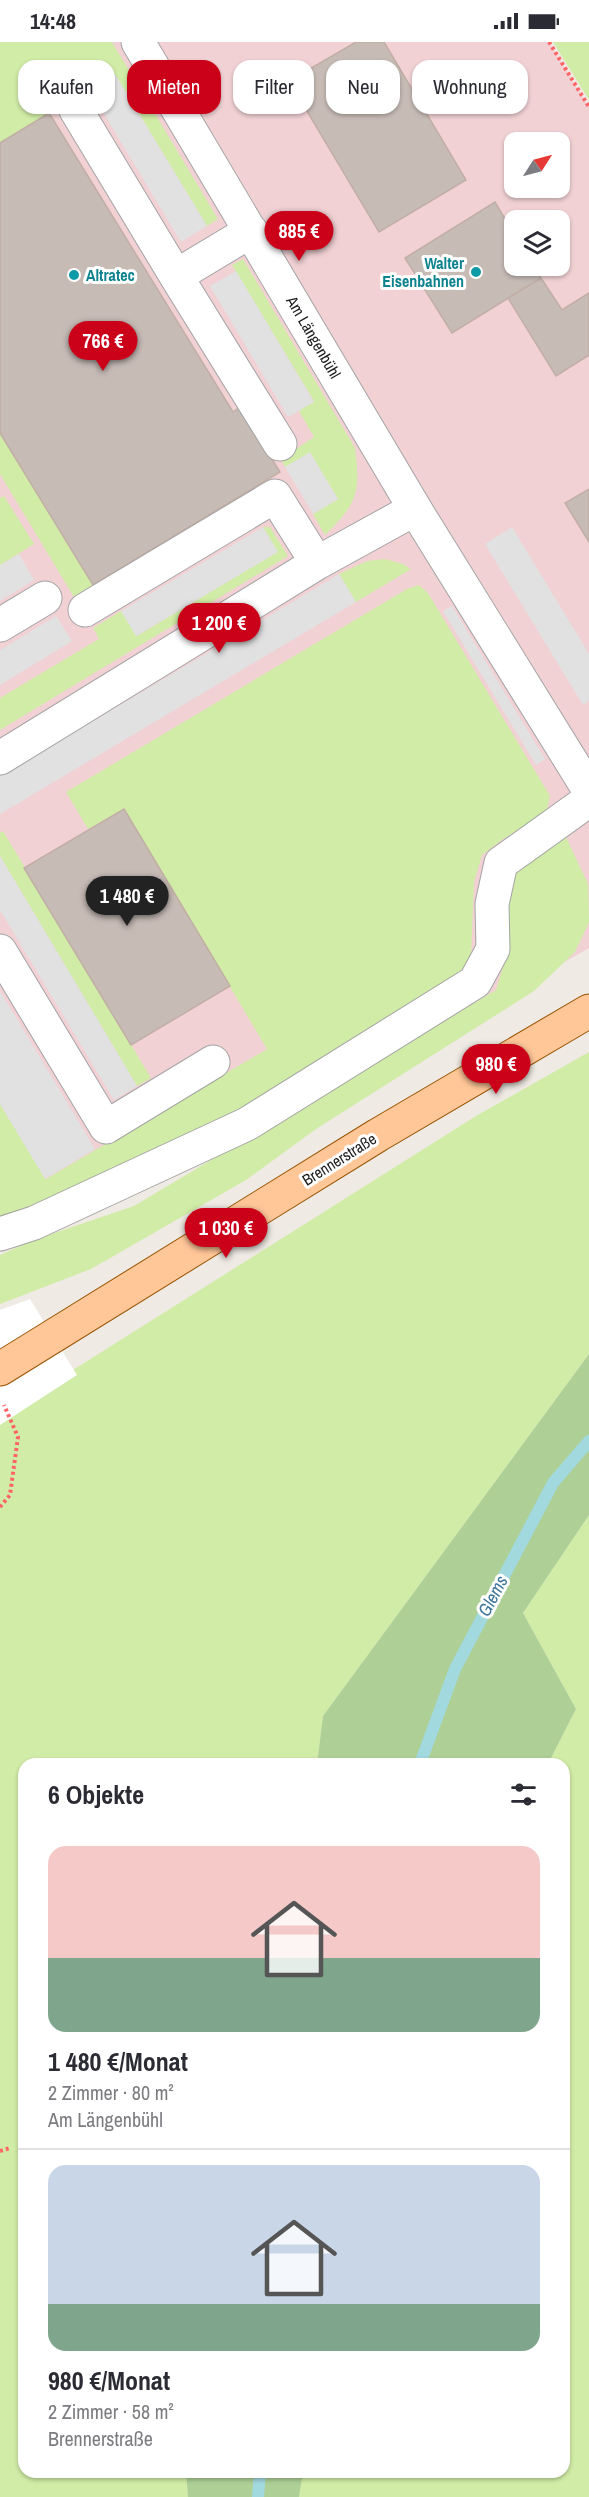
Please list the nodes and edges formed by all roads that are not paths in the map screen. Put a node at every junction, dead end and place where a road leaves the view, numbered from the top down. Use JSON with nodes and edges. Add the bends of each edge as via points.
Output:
{"nodes":[{"id":1,"x":138,"y":42,"type":"edge"},
{"id":2,"x":78,"y":114,"type":"edge"},
{"id":3,"x":251,"y":231,"type":"junction"},
{"id":4,"x":176,"y":276,"type":"junction"},
{"id":5,"x":280,"y":444,"type":"dead end"},
{"id":6,"x":415,"y":509,"type":"junction"},
{"id":7,"x":318,"y":563,"type":"junction"},
{"id":8,"x":45,"y":598,"type":"dead end"},
{"id":9,"x":85,"y":610,"type":"dead end"},
{"id":10,"x":0,"y":625,"type":"edge"},
{"id":11,"x":0,"y":758,"type":"edge"},
{"id":12,"x":589,"y":790,"type":"edge"},
{"id":13,"x":589,"y":800,"type":"edge"},
{"id":14,"x":0,"y":951,"type":"edge"},
{"id":15,"x":589,"y":1011,"type":"edge"},
{"id":16,"x":213,"y":1062,"type":"dead end"},
{"id":17,"x":0,"y":1234,"type":"edge"},
{"id":18,"x":0,"y":1368,"type":"edge"}],
"edges":[{"from":1,"to":3,"type":"street","name":"Am Längenbühl"},
{"from":2,"to":4,"type":"street"},
{"from":3,"to":4,"type":"street"},
{"from":3,"to":6,"type":"street","name":"Am Längenbühl"},
{"from":4,"to":5,"type":"street"},
{"from":6,"to":7,"type":"street"},
{"from":6,"to":12,"type":"street","name":"Am Längenbühl"},
{"from":7,"to":9,"type":"street","via":[[275,496]]},
{"from":7,"to":11,"type":"street"},
{"from":8,"to":10,"type":"street"},
{"from":13,"to":17,"type":"street","via":[[501,863],[492,904],[493,949],[475,982],[248,1124],[34,1223]]},
{"from":14,"to":16,"type":"street","via":[[106,1127]]},
{"from":15,"to":18,"type":"main road","name":"Brennerstraße","via":[[378,1135]]}]}
